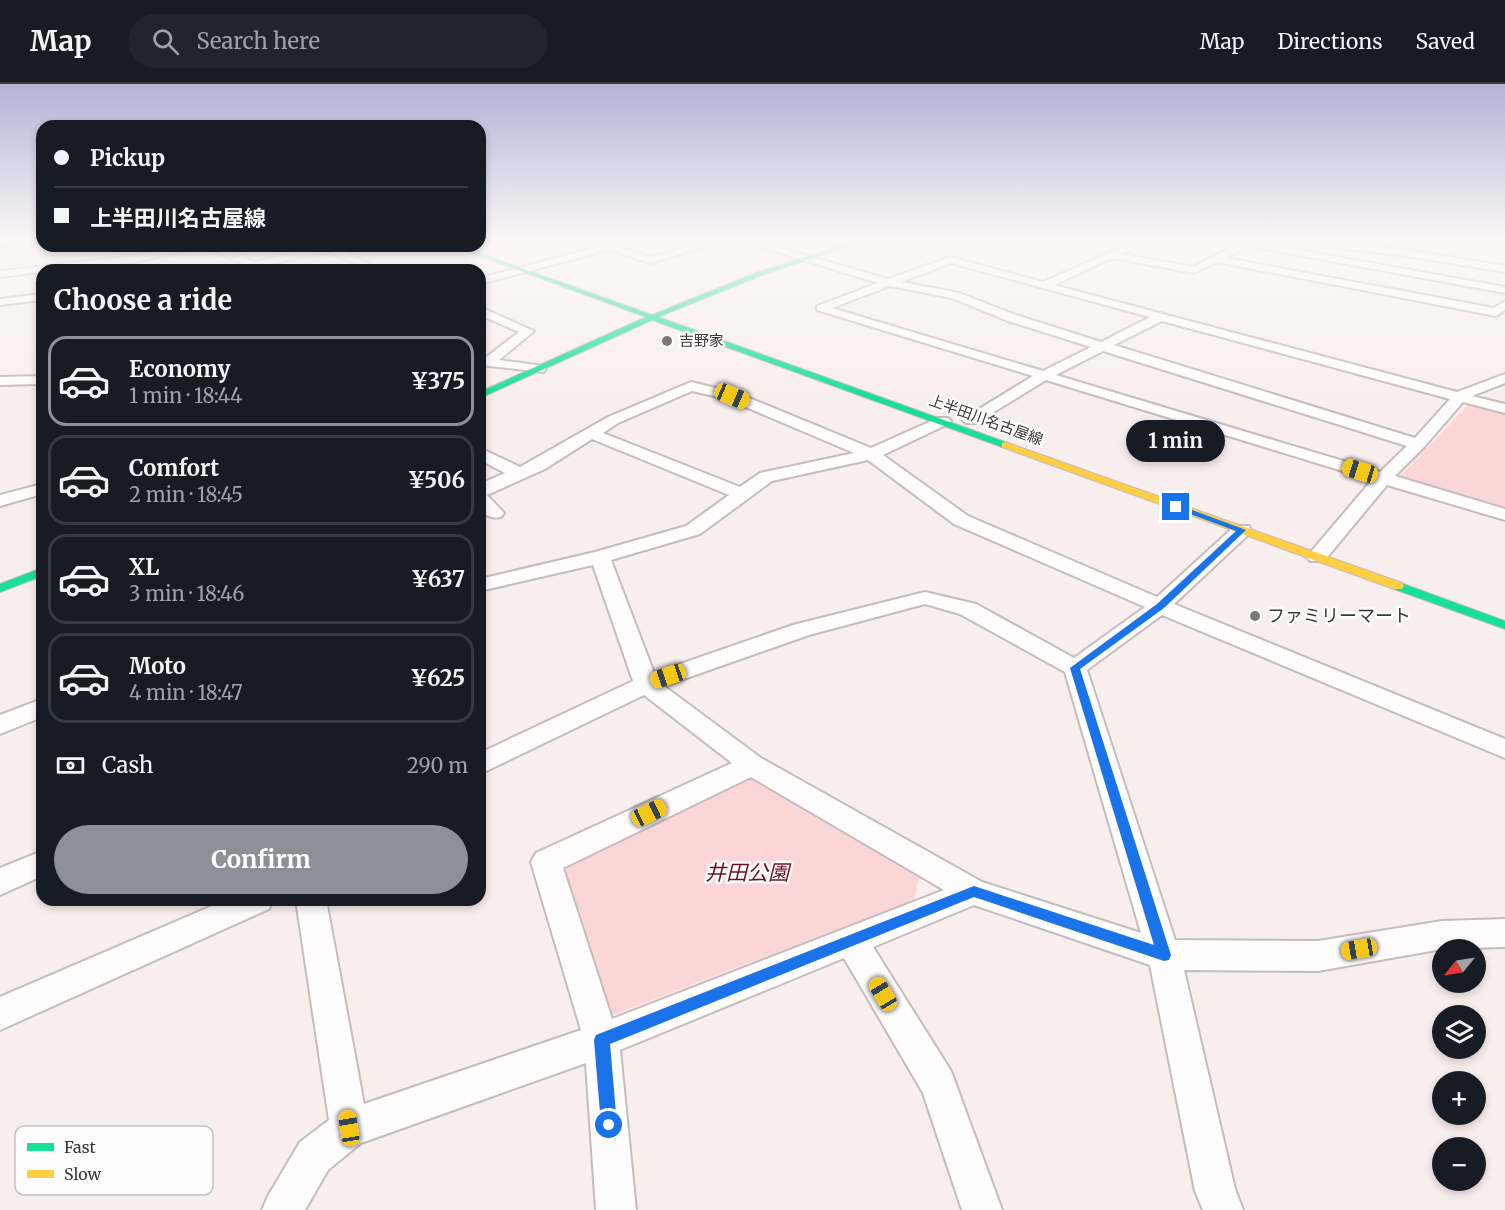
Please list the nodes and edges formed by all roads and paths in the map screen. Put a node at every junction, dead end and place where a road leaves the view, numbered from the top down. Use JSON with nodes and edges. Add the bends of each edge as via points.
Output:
{"nodes":[{"id":1,"x":594,"y":294,"type":"edge"},
{"id":2,"x":612,"y":294,"type":"edge"},
{"id":3,"x":706,"y":294,"type":"edge"},
{"id":4,"x":857,"y":294,"type":"edge"},
{"id":5,"x":947,"y":294,"type":"edge"},
{"id":6,"x":1081,"y":294,"type":"edge"},
{"id":7,"x":1399,"y":294,"type":"edge"},
{"id":8,"x":36,"y":298,"type":"edge"},
{"id":9,"x":0,"y":302,"type":"edge"},
{"id":10,"x":1505,"y":304,"type":"edge"},
{"id":11,"x":668,"y":311,"type":"junction"},
{"id":12,"x":486,"y":314,"type":"edge"},
{"id":13,"x":1162,"y":316,"type":"junction"},
{"id":14,"x":653,"y":317,"type":"junction"},
{"id":15,"x":1103,"y":347,"type":"junction"},
{"id":16,"x":486,"y":361,"type":"edge"},
{"id":17,"x":486,"y":362,"type":"edge"},
{"id":18,"x":538,"y":369,"type":"junction"},
{"id":19,"x":1043,"y":376,"type":"junction"},
{"id":20,"x":1505,"y":378,"type":"edge"},
{"id":21,"x":36,"y":380,"type":"edge"},
{"id":22,"x":0,"y":381,"type":"edge"},
{"id":23,"x":486,"y":392,"type":"edge"},
{"id":24,"x":1461,"y":395,"type":"junction"},
{"id":25,"x":1505,"y":409,"type":"edge"},
{"id":26,"x":971,"y":420,"type":"junction"},
{"id":27,"x":943,"y":421,"type":"junction"},
{"id":28,"x":592,"y":434,"type":"junction"},
{"id":29,"x":1418,"y":444,"type":"junction"},
{"id":30,"x":871,"y":454,"type":"junction"},
{"id":31,"x":486,"y":456,"type":"edge"},
{"id":32,"x":519,"y":472,"type":"junction"},
{"id":33,"x":1383,"y":478,"type":"junction"},
{"id":34,"x":486,"y":489,"type":"edge"},
{"id":35,"x":36,"y":491,"type":"edge"},
{"id":36,"x":741,"y":494,"type":"junction"},
{"id":37,"x":0,"y":501,"type":"edge"},
{"id":38,"x":486,"y":505,"type":"edge"},
{"id":39,"x":495,"y":513,"type":"dead end"},
{"id":40,"x":1505,"y":515,"type":"edge"},
{"id":41,"x":1242,"y":530,"type":"junction"},
{"id":42,"x":1322,"y":552,"type":"junction"},
{"id":43,"x":600,"y":557,"type":"junction"},
{"id":44,"x":36,"y":574,"type":"edge"},
{"id":45,"x":486,"y":584,"type":"edge"},
{"id":46,"x":0,"y":588,"type":"edge"},
{"id":47,"x":1483,"y":602,"type":"dead end"},
{"id":48,"x":1160,"y":606,"type":"junction"},
{"id":49,"x":1505,"y":625,"type":"edge"},
{"id":50,"x":1075,"y":668,"type":"junction"},
{"id":51,"x":646,"y":684,"type":"junction"},
{"id":52,"x":36,"y":710,"type":"edge"},
{"id":53,"x":0,"y":725,"type":"edge"},
{"id":54,"x":1505,"y":749,"type":"edge"},
{"id":55,"x":486,"y":761,"type":"edge"},
{"id":56,"x":752,"y":765,"type":"junction"},
{"id":57,"x":36,"y":866,"type":"edge"},
{"id":58,"x":0,"y":882,"type":"edge"},
{"id":59,"x":974,"y":892,"type":"junction"},
{"id":60,"x":244,"y":906,"type":"edge"},
{"id":61,"x":312,"y":906,"type":"edge"},
{"id":62,"x":1505,"y":933,"type":"edge"},
{"id":63,"x":851,"y":940,"type":"junction"},
{"id":64,"x":1164,"y":955,"type":"junction"},
{"id":65,"x":0,"y":1014,"type":"edge"},
{"id":66,"x":602,"y":1040,"type":"junction"},
{"id":67,"x":349,"y":1128,"type":"junction"},
{"id":68,"x":282,"y":1210,"type":"edge"},
{"id":69,"x":616,"y":1210,"type":"edge"},
{"id":70,"x":982,"y":1210,"type":"edge"},
{"id":71,"x":1223,"y":1210,"type":"edge"}],
"edges":[{"from":1,"to":14,"type":"main road","name":"上半田川名古屋線"},
{"from":2,"to":11,"type":"main road","name":"上半田川名古屋線"},
{"from":3,"to":11,"type":"main road"},
{"from":4,"to":19,"type":"street","via":[[821,308]]},
{"from":5,"to":15,"type":"street"},
{"from":6,"to":13,"type":"street"},
{"from":7,"to":10,"type":"street","via":[[1496,312]]},
{"from":8,"to":9,"type":"street"},
{"from":11,"to":14,"type":"main road"},
{"from":11,"to":26,"type":"main road","name":"上半田川名古屋線"},
{"from":12,"to":16,"type":"street","via":[[528,331]]},
{"from":13,"to":15,"type":"street"},
{"from":13,"to":24,"type":"street"},
{"from":14,"to":18,"type":"main road"},
{"from":14,"to":27,"type":"main road","name":"上半田川名古屋線"},
{"from":15,"to":19,"type":"street"},
{"from":15,"to":29,"type":"street"},
{"from":17,"to":18,"type":"street"},
{"from":18,"to":23,"type":"main road"},
{"from":19,"to":26,"type":"street"},
{"from":19,"to":33,"type":"street"},
{"from":20,"to":24,"type":"street"},
{"from":21,"to":22,"type":"street"},
{"from":24,"to":25,"type":"street"},
{"from":24,"to":29,"type":"street"},
{"from":26,"to":42,"type":"main road","name":"上半田川名古屋線"},
{"from":27,"to":30,"type":"street"},
{"from":27,"to":41,"type":"main road","name":"上半田川名古屋線"},
{"from":28,"to":30,"type":"street","via":[[614,420],[692,386],[732,396]]},
{"from":28,"to":32,"type":"street","via":[[539,465]]},
{"from":28,"to":36,"type":"street"},
{"from":29,"to":33,"type":"street"},
{"from":30,"to":36,"type":"street","via":[[766,477]]},
{"from":30,"to":48,"type":"street","via":[[961,520]]},
{"from":31,"to":32,"type":"street"},
{"from":32,"to":34,"type":"street"},
{"from":33,"to":40,"type":"street"},
{"from":33,"to":42,"type":"street"},
{"from":35,"to":37,"type":"street"},
{"from":36,"to":43,"type":"street","via":[[693,530]]},
{"from":38,"to":39,"type":"street"},
{"from":41,"to":42,"type":"main road","name":"上半田川名古屋線"},
{"from":41,"to":48,"type":"street"},
{"from":42,"to":47,"type":"main road","name":"上半田川名古屋線"},
{"from":42,"to":49,"type":"main road","name":"上半田川名古屋線"},
{"from":43,"to":45,"type":"street"},
{"from":43,"to":51,"type":"street"},
{"from":44,"to":46,"type":"main road"},
{"from":48,"to":50,"type":"street"},
{"from":48,"to":54,"type":"street"},
{"from":50,"to":51,"type":"street","via":[[968,609],[926,598],[801,630]]},
{"from":50,"to":64,"type":"street"},
{"from":51,"to":55,"type":"street"},
{"from":51,"to":56,"type":"street"},
{"from":52,"to":53,"type":"street"},
{"from":56,"to":59,"type":"street"},
{"from":56,"to":66,"type":"street","via":[[546,862]]},
{"from":57,"to":58,"type":"street"},
{"from":59,"to":63,"type":"street"},
{"from":59,"to":64,"type":"street"},
{"from":60,"to":65,"type":"street"},
{"from":61,"to":67,"type":"street"},
{"from":62,"to":64,"type":"street","via":[[1442,935],[1318,956]]},
{"from":63,"to":66,"type":"street"},
{"from":63,"to":70,"type":"street","via":[[938,1084]]},
{"from":64,"to":71,"type":"street","via":[[1215,1191]]},
{"from":66,"to":67,"type":"street"},
{"from":66,"to":69,"type":"street"},
{"from":67,"to":68,"type":"street","via":[[314,1156]]}]}
